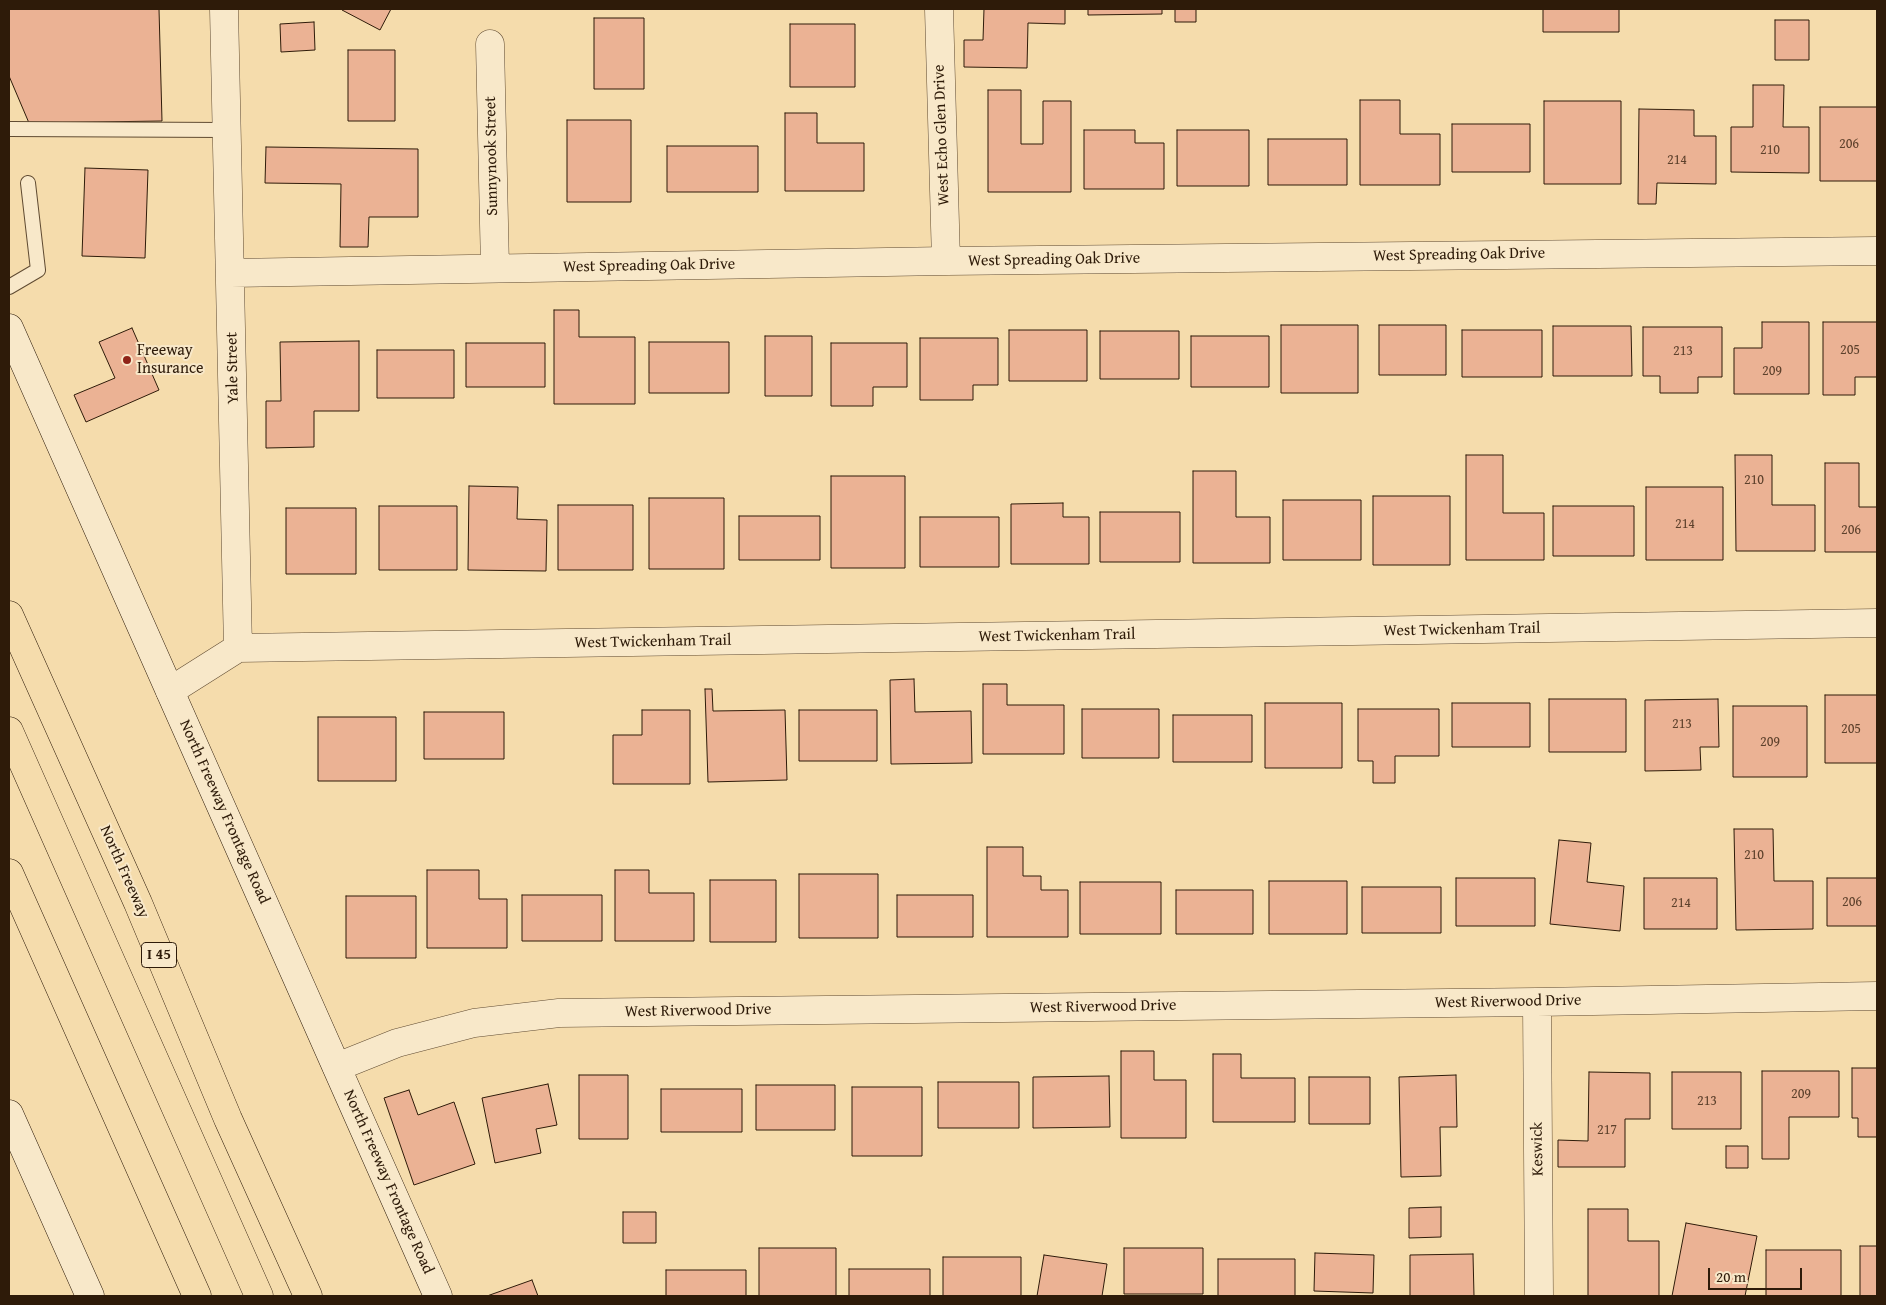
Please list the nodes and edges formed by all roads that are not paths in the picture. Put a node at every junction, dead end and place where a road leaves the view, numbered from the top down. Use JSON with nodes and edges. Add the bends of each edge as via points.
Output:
{"nodes":[{"id":1,"x":224,"y":9,"type":"edge"},
{"id":2,"x":939,"y":9,"type":"edge"},
{"id":3,"x":490,"y":44,"type":"dead end"},
{"id":4,"x":9,"y":130,"type":"edge"},
{"id":5,"x":227,"y":130,"type":"junction"},
{"id":6,"x":28,"y":183,"type":"dead end"},
{"id":7,"x":1877,"y":251,"type":"edge"},
{"id":8,"x":946,"y":261,"type":"junction"},
{"id":9,"x":494,"y":268,"type":"junction"},
{"id":10,"x":231,"y":273,"type":"junction"},
{"id":11,"x":9,"y":287,"type":"edge"},
{"id":12,"x":9,"y":328,"type":"edge"},
{"id":13,"x":9,"y":614,"type":"edge"},
{"id":14,"x":1877,"y":623,"type":"edge"},
{"id":15,"x":238,"y":648,"type":"junction"},
{"id":16,"x":170,"y":691,"type":"junction"},
{"id":17,"x":9,"y":731,"type":"edge"},
{"id":18,"x":9,"y":874,"type":"edge"},
{"id":19,"x":1877,"y":996,"type":"edge"},
{"id":20,"x":1537,"y":1002,"type":"junction"},
{"id":21,"x":336,"y":1067,"type":"junction"},
{"id":22,"x":9,"y":1114,"type":"edge"},
{"id":23,"x":90,"y":1296,"type":"edge"},
{"id":24,"x":197,"y":1296,"type":"edge"},
{"id":25,"x":259,"y":1296,"type":"edge"},
{"id":26,"x":308,"y":1296,"type":"edge"},
{"id":27,"x":438,"y":1296,"type":"edge"},
{"id":28,"x":1540,"y":1296,"type":"edge"}],
"edges":[{"from":1,"to":5,"type":"street","name":"Yale Street"},
{"from":2,"to":8,"type":"street","name":"West Echo Glen Drive"},
{"from":3,"to":9,"type":"street","name":"Sunnynook Street"},
{"from":4,"to":5,"type":"lane"},
{"from":5,"to":10,"type":"street","name":"Yale Street"},
{"from":6,"to":11,"type":"lane","via":[[38,270]]},
{"from":7,"to":8,"type":"street","name":"West Spreading Oak Drive"},
{"from":8,"to":9,"type":"street","name":"West Spreading Oak Drive"},
{"from":9,"to":10,"type":"street","name":"West Spreading Oak Drive"},
{"from":10,"to":15,"type":"street","name":"Yale Street"},
{"from":12,"to":16,"type":"street","name":"North Freeway Frontage Road"},
{"from":13,"to":26,"type":"highway","name":"North Freeway","number":"I 45"},
{"from":14,"to":15,"type":"street","name":"West Twickenham Trail"},
{"from":15,"to":16,"type":"street"},
{"from":16,"to":21,"type":"street","name":"North Freeway Frontage Road"},
{"from":17,"to":25,"type":"highway"},
{"from":18,"to":24,"type":"highway"},
{"from":19,"to":20,"type":"street","name":"West Riverwood Drive"},
{"from":20,"to":21,"type":"street","name":"West Riverwood Drive","via":[[559,1013],[474,1023],[397,1043]]},
{"from":20,"to":28,"type":"street","name":"Keswick"},
{"from":21,"to":27,"type":"street","name":"North Freeway Frontage Road"},
{"from":22,"to":23,"type":"street"}]}
